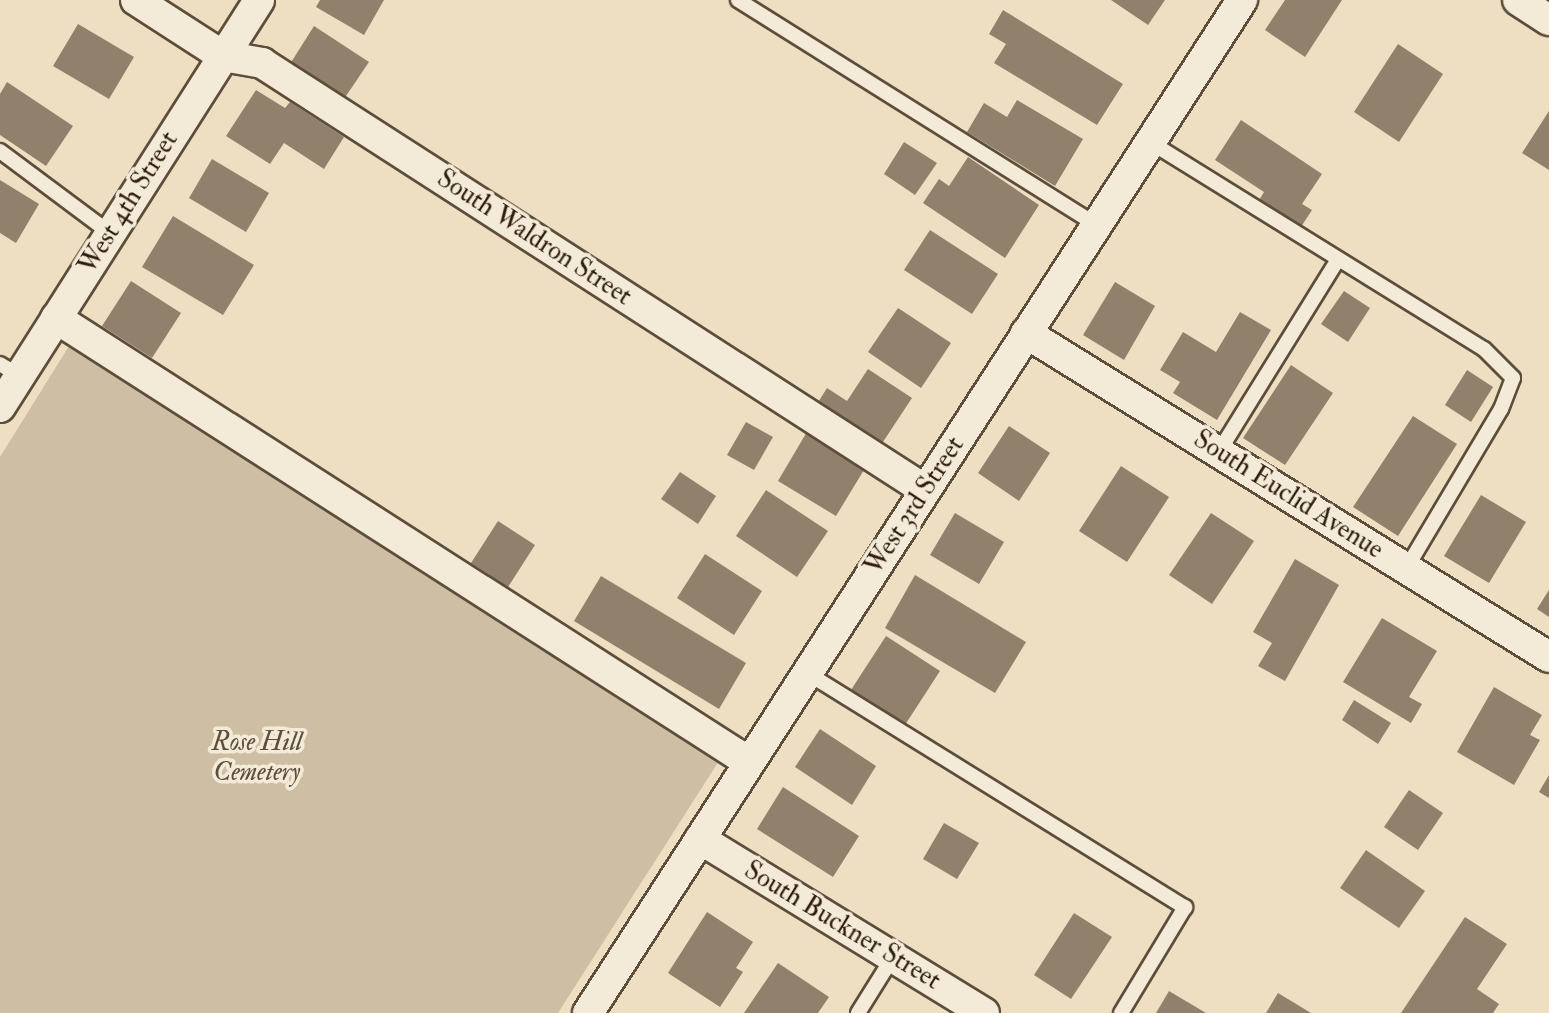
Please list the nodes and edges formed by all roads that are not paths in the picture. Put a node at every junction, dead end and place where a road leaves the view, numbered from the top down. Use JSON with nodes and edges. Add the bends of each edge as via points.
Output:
{"nodes":[{"id":1,"x":136,"y":0,"type":"edge"},
{"id":2,"x":259,"y":0,"type":"edge"},
{"id":3,"x":738,"y":0,"type":"edge"},
{"id":4,"x":1242,"y":0,"type":"edge"},
{"id":5,"x":1518,"y":0,"type":"edge"},
{"id":6,"x":1549,"y":20,"type":"edge"},
{"id":7,"x":223,"y":56,"type":"junction"},
{"id":8,"x":1150,"y":142,"type":"junction"},
{"id":9,"x":0,"y":151,"type":"edge"},
{"id":10,"x":1096,"y":225,"type":"junction"},
{"id":11,"x":110,"y":233,"type":"junction"},
{"id":12,"x":1337,"y":261,"type":"junction"},
{"id":13,"x":56,"y":318,"type":"junction"},
{"id":14,"x":1026,"y":333,"type":"junction"},
{"id":15,"x":10,"y":370,"type":"edge"},
{"id":16,"x":0,"y":407,"type":"edge"},
{"id":17,"x":1219,"y":453,"type":"junction"},
{"id":18,"x":925,"y":490,"type":"junction"},
{"id":19,"x":1406,"y":569,"type":"junction"},
{"id":20,"x":1549,"y":657,"type":"edge"},
{"id":21,"x":807,"y":673,"type":"junction"},
{"id":22,"x":749,"y":762,"type":"junction"},
{"id":23,"x":699,"y":839,"type":"junction"},
{"id":24,"x":893,"y":957,"type":"junction"},
{"id":25,"x":587,"y":1013,"type":"edge"},
{"id":26,"x":858,"y":1013,"type":"edge"},
{"id":27,"x":984,"y":1013,"type":"edge"},
{"id":28,"x":1121,"y":1013,"type":"edge"}],
"edges":[{"from":1,"to":7,"type":"street","name":"South Waldron Street"},
{"from":2,"to":7,"type":"street","name":"West 4th Street"},
{"from":3,"to":10,"type":"lane"},
{"from":4,"to":8,"type":"street","name":"West 3rd Street"},
{"from":5,"to":6,"type":"street"},
{"from":7,"to":11,"type":"street","name":"West 4th Street"},
{"from":7,"to":18,"type":"street","name":"South Waldron Street","via":[[262,63]]},
{"from":8,"to":10,"type":"street","name":"West 3rd Street"},
{"from":8,"to":12,"type":"lane"},
{"from":9,"to":11,"type":"lane"},
{"from":10,"to":14,"type":"street","name":"West 3rd Street"},
{"from":11,"to":13,"type":"street","name":"West 4th Street"},
{"from":12,"to":17,"type":"lane"},
{"from":12,"to":19,"type":"lane","via":[[1484,349],[1514,378],[1502,408]]},
{"from":13,"to":15,"type":"street","name":"West 4th Street"},
{"from":13,"to":22,"type":"street"},
{"from":14,"to":17,"type":"street","name":"South Euclid Avenue"},
{"from":14,"to":18,"type":"street","name":"West 3rd Street"},
{"from":15,"to":16,"type":"street","name":"West 4th Street"},
{"from":17,"to":19,"type":"street","name":"South Euclid Avenue"},
{"from":18,"to":21,"type":"street","name":"West 3rd Street"},
{"from":19,"to":20,"type":"street","name":"South Euclid Avenue"},
{"from":21,"to":22,"type":"street","name":"West 3rd Street"},
{"from":21,"to":28,"type":"lane","via":[[1185,908]]},
{"from":22,"to":23,"type":"street","name":"West 3rd Street"},
{"from":23,"to":24,"type":"street","name":"South Buckner Street"},
{"from":23,"to":25,"type":"street","name":"West 3rd Street"},
{"from":24,"to":26,"type":"lane"},
{"from":24,"to":27,"type":"street","name":"South Buckner Street"}]}
